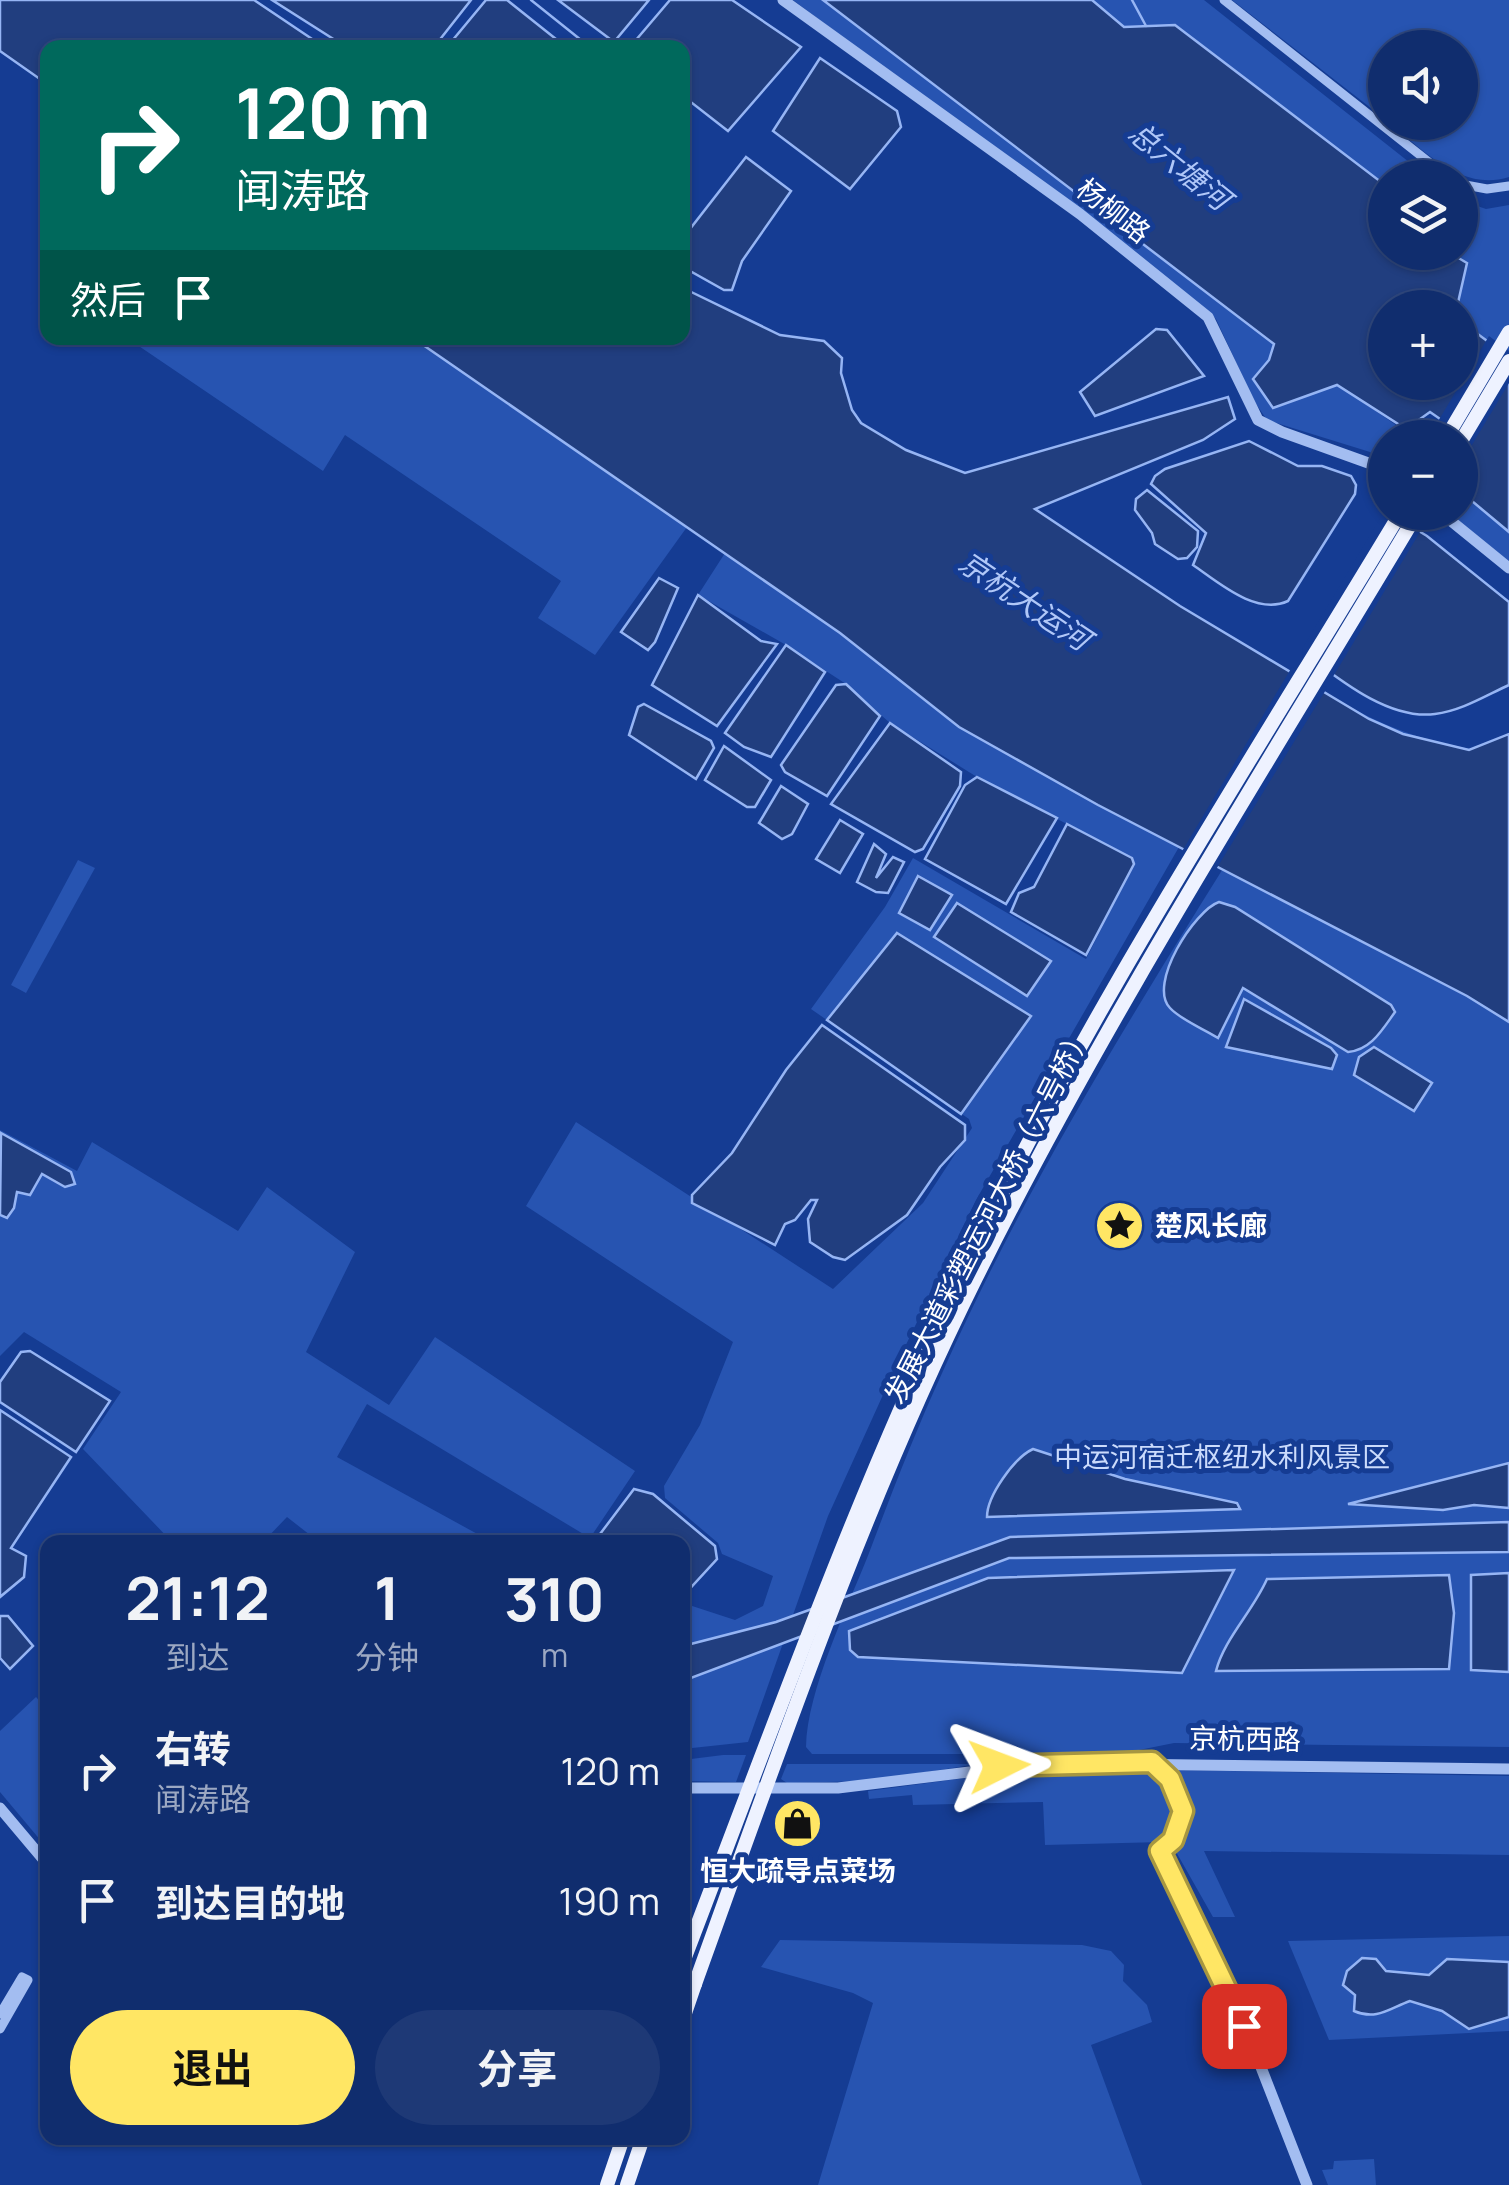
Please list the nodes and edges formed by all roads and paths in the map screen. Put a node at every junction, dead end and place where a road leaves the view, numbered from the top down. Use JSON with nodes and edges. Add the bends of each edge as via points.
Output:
{"nodes":[{"id":1,"x":782,"y":0,"type":"edge"},
{"id":2,"x":1224,"y":0,"type":"edge"},
{"id":3,"x":1426,"y":160,"type":"edge"},
{"id":4,"x":1509,"y":186,"type":"edge"},
{"id":5,"x":1478,"y":187,"type":"edge"},
{"id":6,"x":1509,"y":332,"type":"edge"},
{"id":7,"x":1509,"y":361,"type":"edge"},
{"id":8,"x":1457,"y":420,"type":"edge"},
{"id":9,"x":1474,"y":420,"type":"edge"},
{"id":10,"x":1368,"y":463,"type":"edge"},
{"id":11,"x":1390,"y":530,"type":"edge"},
{"id":12,"x":1407,"y":530,"type":"edge"},
{"id":13,"x":1462,"y":530,"type":"edge"},
{"id":14,"x":1509,"y":568,"type":"edge"},
{"id":15,"x":1152,"y":1762,"type":"junction"},
{"id":16,"x":1509,"y":1769,"type":"edge"},
{"id":17,"x":690,"y":1788,"type":"edge"},
{"id":18,"x":0,"y":1808,"type":"edge"},
{"id":19,"x":40,"y":1856,"type":"edge"},
{"id":20,"x":690,"y":1943,"type":"edge"},
{"id":21,"x":690,"y":2000,"type":"edge"},
{"id":22,"x":0,"y":2014,"type":"edge"},
{"id":23,"x":0,"y":2029,"type":"edge"},
{"id":24,"x":622,"y":2145,"type":"edge"},
{"id":25,"x":641,"y":2145,"type":"edge"},
{"id":26,"x":608,"y":2185,"type":"edge"},
{"id":27,"x":627,"y":2185,"type":"edge"},
{"id":28,"x":1308,"y":2185,"type":"edge"}],
"edges":[{"from":1,"to":10,"type":"street","name":"杨柳路","via":[[1080,214],[1208,317],[1258,420]]},
{"from":2,"to":3,"type":"street"},
{"from":4,"to":5,"type":"street"},
{"from":6,"to":8,"type":"main road"},
{"from":7,"to":9,"type":"main road"},
{"from":11,"to":20,"type":"main road","name":"发展大道彩塑运河大桥（六号桥）","bridge":true,"via":[[1106,1004],[955,1288],[852,1524]]},
{"from":12,"to":21,"type":"main road","name":"发展大道彩塑运河大桥（六号桥）","bridge":true,"via":[[1083,1072],[974,1281],[848,1570]]},
{"from":13,"to":14,"type":"street"},
{"from":15,"to":16,"type":"street","name":"京杭西路"},
{"from":15,"to":17,"type":"street","name":"京杭西路","via":[[999,1766],[838,1788]]},
{"from":15,"to":28,"type":"street","via":[[1170,1779],[1183,1811],[1173,1840],[1160,1851],[1258,2058]]},
{"from":18,"to":19,"type":"street"},
{"from":22,"to":23,"type":"street","via":[[22,1976],[28,1980]]},
{"from":24,"to":26,"type":"main road"},
{"from":25,"to":27,"type":"main road"}]}
